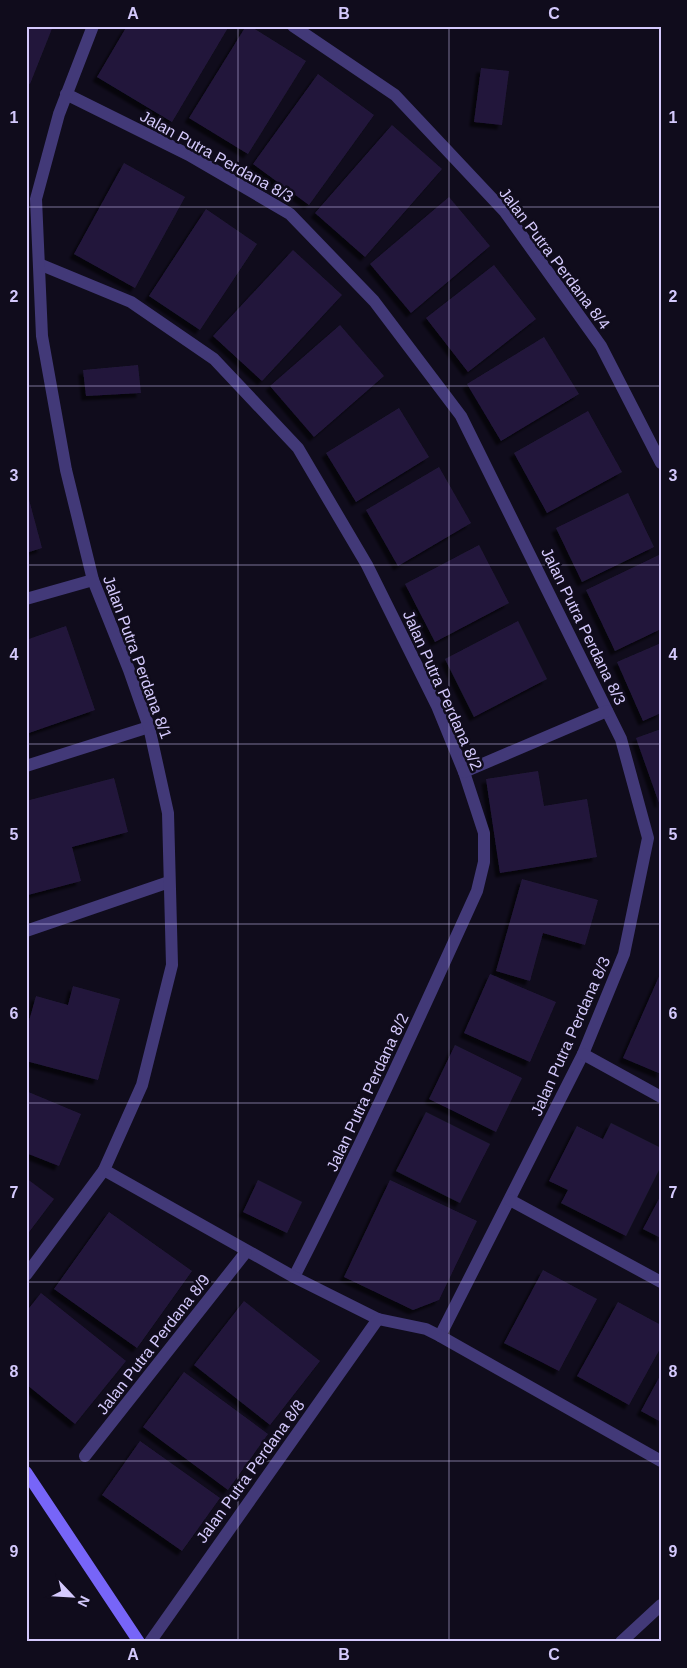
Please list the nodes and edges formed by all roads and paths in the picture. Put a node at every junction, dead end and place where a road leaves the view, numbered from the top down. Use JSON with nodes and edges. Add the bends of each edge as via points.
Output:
{"nodes":[{"id":1,"x":92,"y":26,"type":"edge"},
{"id":2,"x":294,"y":26,"type":"edge"},
{"id":3,"x":66,"y":94,"type":"junction"},
{"id":4,"x":39,"y":264,"type":"junction"},
{"id":5,"x":661,"y":463,"type":"edge"},
{"id":6,"x":93,"y":580,"type":"junction"},
{"id":7,"x":26,"y":600,"type":"edge"},
{"id":8,"x":607,"y":711,"type":"junction"},
{"id":9,"x":149,"y":727,"type":"junction"},
{"id":10,"x":26,"y":766,"type":"edge"},
{"id":11,"x":464,"y":772,"type":"junction"},
{"id":12,"x":169,"y":882,"type":"junction"},
{"id":13,"x":26,"y":931,"type":"edge"},
{"id":14,"x":583,"y":1054,"type":"junction"},
{"id":15,"x":661,"y":1097,"type":"edge"},
{"id":16,"x":104,"y":1170,"type":"junction"},
{"id":17,"x":510,"y":1200,"type":"junction"},
{"id":18,"x":246,"y":1252,"type":"junction"},
{"id":19,"x":26,"y":1274,"type":"edge"},
{"id":20,"x":294,"y":1277,"type":"junction"},
{"id":21,"x":661,"y":1282,"type":"edge"},
{"id":22,"x":378,"y":1319,"type":"junction"},
{"id":23,"x":440,"y":1336,"type":"junction"},
{"id":24,"x":85,"y":1456,"type":"dead end"},
{"id":25,"x":661,"y":1461,"type":"edge"},
{"id":26,"x":26,"y":1472,"type":"edge"},
{"id":27,"x":661,"y":1605,"type":"edge"},
{"id":28,"x":140,"y":1642,"type":"edge"},
{"id":29,"x":150,"y":1642,"type":"edge"},
{"id":30,"x":621,"y":1642,"type":"edge"}],
"edges":[{"from":1,"to":3,"type":"street","name":"Jalan Putra Perdana 8/1"},
{"from":2,"to":5,"type":"street","name":"Jalan Putra Perdana 8/4","via":[[395,95],[504,212],[601,346]]},
{"from":3,"to":4,"type":"street","name":"Jalan Putra Perdana 8/1","via":[[36,199]]},
{"from":3,"to":8,"type":"street","name":"Jalan Putra Perdana 8/3","via":[[189,155],[290,214],[374,301],[461,416]]},
{"from":4,"to":6,"type":"street","name":"Jalan Putra Perdana 8/1","via":[[42,336],[66,470]]},
{"from":4,"to":11,"type":"street","name":"Jalan Putra Perdana 8/2","via":[[132,302],[214,359],[298,448],[367,565],[437,706]]},
{"from":6,"to":7,"type":"street"},
{"from":6,"to":9,"type":"street","name":"Jalan Putra Perdana 8/1"},
{"from":8,"to":11,"type":"street"},
{"from":8,"to":14,"type":"street","name":"Jalan Putra Perdana 8/3","via":[[621,739],[648,838],[624,954]]},
{"from":9,"to":10,"type":"street"},
{"from":9,"to":12,"type":"street","name":"Jalan Putra Perdana 8/1","via":[[168,813]]},
{"from":11,"to":20,"type":"street","name":"Jalan Putra Perdana 8/2","via":[[484,834],[484,862],[477,891],[398,1066]]},
{"from":12,"to":13,"type":"street"},
{"from":12,"to":16,"type":"street","name":"Jalan Putra Perdana 8/1","via":[[172,965],[142,1085]]},
{"from":14,"to":15,"type":"street"},
{"from":14,"to":17,"type":"street","name":"Jalan Putra Perdana 8/3"},
{"from":16,"to":18,"type":"street"},
{"from":16,"to":19,"type":"street","name":"Jalan Putra Perdana 8/1"},
{"from":17,"to":21,"type":"street"},
{"from":17,"to":23,"type":"street","name":"Jalan Putra Perdana 8/3"},
{"from":18,"to":20,"type":"street"},
{"from":18,"to":24,"type":"street","name":"Jalan Putra Perdana 8/9"},
{"from":20,"to":22,"type":"street"},
{"from":22,"to":23,"type":"street","via":[[426,1329]]},
{"from":22,"to":29,"type":"street","name":"Jalan Putra Perdana 8/8"},
{"from":23,"to":25,"type":"street"},
{"from":26,"to":28,"type":"street"},
{"from":27,"to":30,"type":"street"}]}
